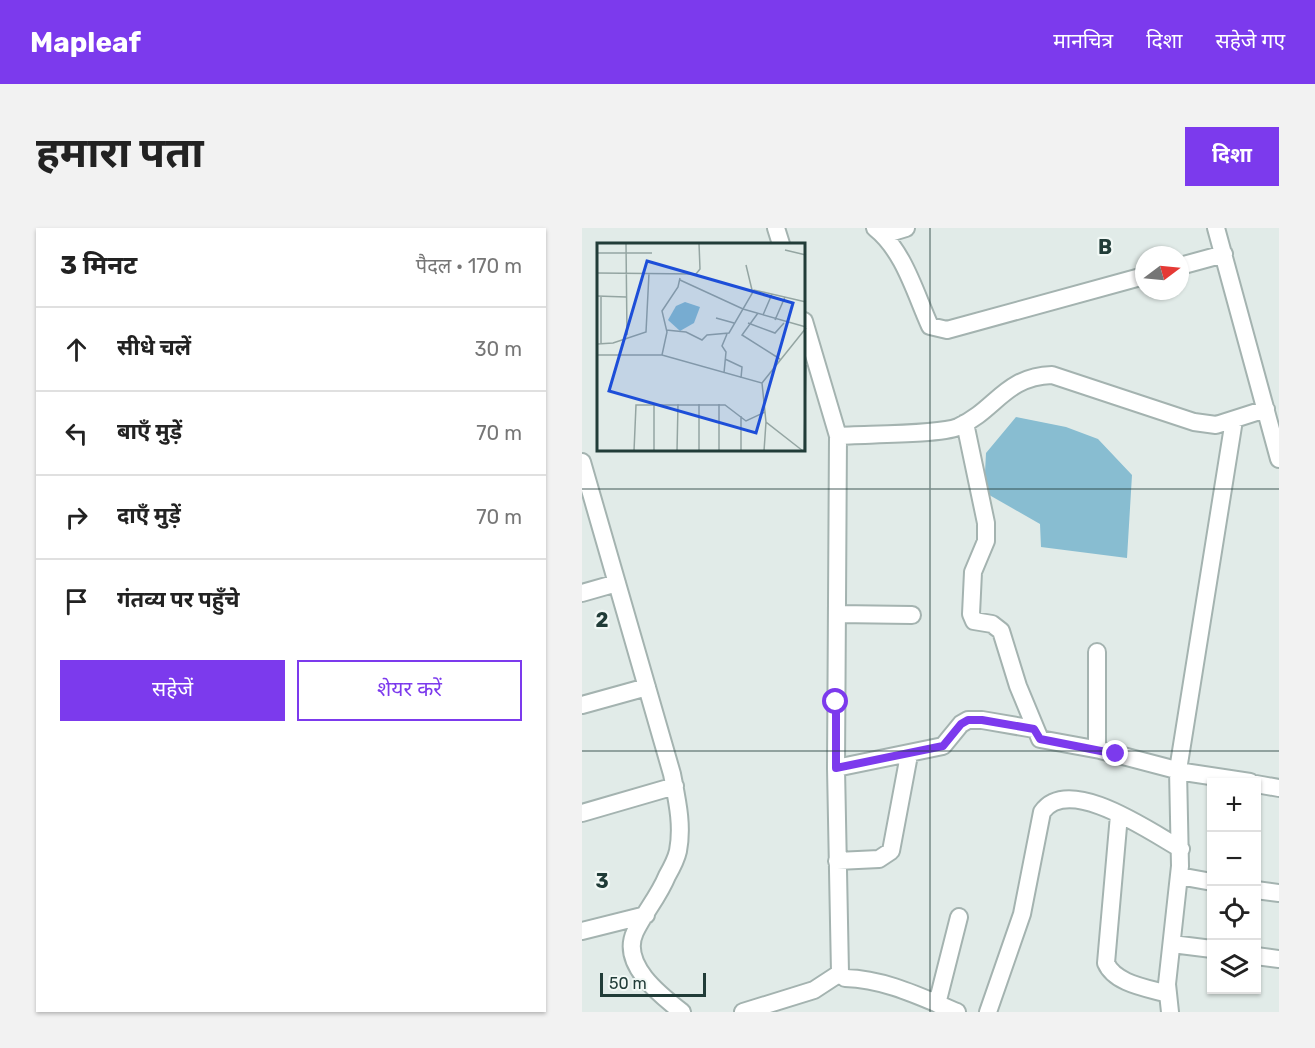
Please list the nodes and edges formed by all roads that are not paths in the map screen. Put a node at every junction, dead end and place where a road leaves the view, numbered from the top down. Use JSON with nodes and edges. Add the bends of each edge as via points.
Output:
{"nodes":[{"id":1,"x":776,"y":228,"type":"edge"},
{"id":2,"x":906,"y":228,"type":"edge"},
{"id":3,"x":1216,"y":228,"type":"edge"},
{"id":4,"x":879,"y":231,"type":"edge"},
{"id":5,"x":781,"y":243,"type":"edge"},
{"id":6,"x":1224,"y":254,"type":"junction"},
{"id":7,"x":1189,"y":264,"type":"edge"},
{"id":8,"x":1135,"y":278,"type":"edge"},
{"id":9,"x":806,"y":328,"type":"edge"},
{"id":10,"x":1266,"y":409,"type":"junction"},
{"id":11,"x":1234,"y":420,"type":"junction"},
{"id":12,"x":965,"y":423,"type":"junction"},
{"id":13,"x":838,"y":436,"type":"junction"},
{"id":14,"x":1279,"y":459,"type":"edge"},
{"id":15,"x":582,"y":465,"type":"edge"},
{"id":16,"x":617,"y":583,"type":"junction"},
{"id":17,"x":582,"y":592,"type":"edge"},
{"id":18,"x":837,"y":614,"type":"junction"},
{"id":19,"x":912,"y":615,"type":"dead end"},
{"id":20,"x":1097,"y":652,"type":"dead end"},
{"id":21,"x":647,"y":687,"type":"junction"},
{"id":22,"x":582,"y":705,"type":"edge"},
{"id":23,"x":1034,"y":729,"type":"junction"},
{"id":24,"x":1097,"y":749,"type":"junction"},
{"id":25,"x":909,"y":755,"type":"junction"},
{"id":26,"x":836,"y":768,"type":"junction"},
{"id":27,"x":1178,"y":770,"type":"junction"},
{"id":28,"x":1222,"y":778,"type":"edge"},
{"id":29,"x":1261,"y":785,"type":"edge"},
{"id":30,"x":675,"y":786,"type":"junction"},
{"id":31,"x":1279,"y":788,"type":"edge"},
{"id":32,"x":582,"y":813,"type":"edge"},
{"id":33,"x":1119,"y":815,"type":"junction"},
{"id":34,"x":1181,"y":849,"type":"junction"},
{"id":35,"x":837,"y":861,"type":"junction"},
{"id":36,"x":1179,"y":876,"type":"junction"},
{"id":37,"x":1207,"y":881,"type":"edge"},
{"id":38,"x":1261,"y":891,"type":"edge"},
{"id":39,"x":1279,"y":893,"type":"edge"},
{"id":40,"x":646,"y":915,"type":"junction"},
{"id":41,"x":959,"y":917,"type":"dead end"},
{"id":42,"x":582,"y":931,"type":"edge"},
{"id":43,"x":1172,"y":944,"type":"junction"},
{"id":44,"x":1207,"y":949,"type":"edge"},
{"id":45,"x":1261,"y":957,"type":"edge"},
{"id":46,"x":1279,"y":959,"type":"edge"},
{"id":47,"x":840,"y":973,"type":"junction"},
{"id":48,"x":1168,"y":994,"type":"junction"},
{"id":49,"x":938,"y":1004,"type":"junction"},
{"id":50,"x":682,"y":1012,"type":"edge"},
{"id":51,"x":743,"y":1012,"type":"edge"},
{"id":52,"x":957,"y":1012,"type":"edge"},
{"id":53,"x":988,"y":1012,"type":"edge"},
{"id":54,"x":1170,"y":1012,"type":"edge"}],
"edges":[{"from":1,"to":5,"type":"street"},
{"from":2,"to":4,"type":"street"},
{"from":3,"to":6,"type":"street"},
{"from":4,"to":8,"type":"street","via":[[900,258],[930,326],[947,330]]},
{"from":6,"to":7,"type":"street"},
{"from":6,"to":10,"type":"street"},
{"from":9,"to":13,"type":"street"},
{"from":10,"to":11,"type":"street"},
{"from":10,"to":14,"type":"street"},
{"from":11,"to":12,"type":"street","via":[[1216,425],[1194,422],[1052,375],[1033,376],[1014,384]]},
{"from":11,"to":27,"type":"street"},
{"from":12,"to":13,"type":"street","via":[[956,428]]},
{"from":12,"to":23,"type":"street","via":[[986,523],[986,541],[973,572],[971,614],[974,621],[992,624],[1001,631]]},
{"from":13,"to":18,"type":"street"},
{"from":15,"to":16,"type":"street"},
{"from":16,"to":17,"type":"street"},
{"from":16,"to":21,"type":"street"},
{"from":18,"to":19,"type":"street"},
{"from":18,"to":26,"type":"street"},
{"from":20,"to":24,"type":"street"},
{"from":21,"to":22,"type":"street"},
{"from":21,"to":30,"type":"street"},
{"from":23,"to":24,"type":"street","via":[[1040,739]]},
{"from":23,"to":25,"type":"street","via":[[968,720],[943,746]]},
{"from":24,"to":27,"type":"street"},
{"from":25,"to":26,"type":"street"},
{"from":25,"to":35,"type":"street","via":[[891,851],[879,860]]},
{"from":26,"to":35,"type":"street"},
{"from":27,"to":28,"type":"street"},
{"from":27,"to":34,"type":"street"},
{"from":29,"to":31,"type":"street"},
{"from":30,"to":32,"type":"street"},
{"from":30,"to":40,"type":"street","via":[[680,816],[678,853]]},
{"from":33,"to":34,"type":"street"},
{"from":33,"to":48,"type":"street","via":[[1106,963],[1117,978]]},
{"from":33,"to":53,"type":"street","via":[[1084,800],[1060,798],[1048,803],[1042,812],[1022,914]]},
{"from":34,"to":36,"type":"street"},
{"from":35,"to":47,"type":"street"},
{"from":36,"to":37,"type":"street"},
{"from":36,"to":43,"type":"street"},
{"from":38,"to":39,"type":"street"},
{"from":40,"to":42,"type":"street"},
{"from":40,"to":50,"type":"street","via":[[630,948],[635,964]]},
{"from":41,"to":49,"type":"street"},
{"from":43,"to":44,"type":"street"},
{"from":43,"to":48,"type":"street"},
{"from":45,"to":46,"type":"street"},
{"from":47,"to":49,"type":"street","via":[[844,978],[886,984]]},
{"from":47,"to":51,"type":"street","via":[[814,990]]},
{"from":48,"to":54,"type":"street"},
{"from":49,"to":52,"type":"street"}]}
